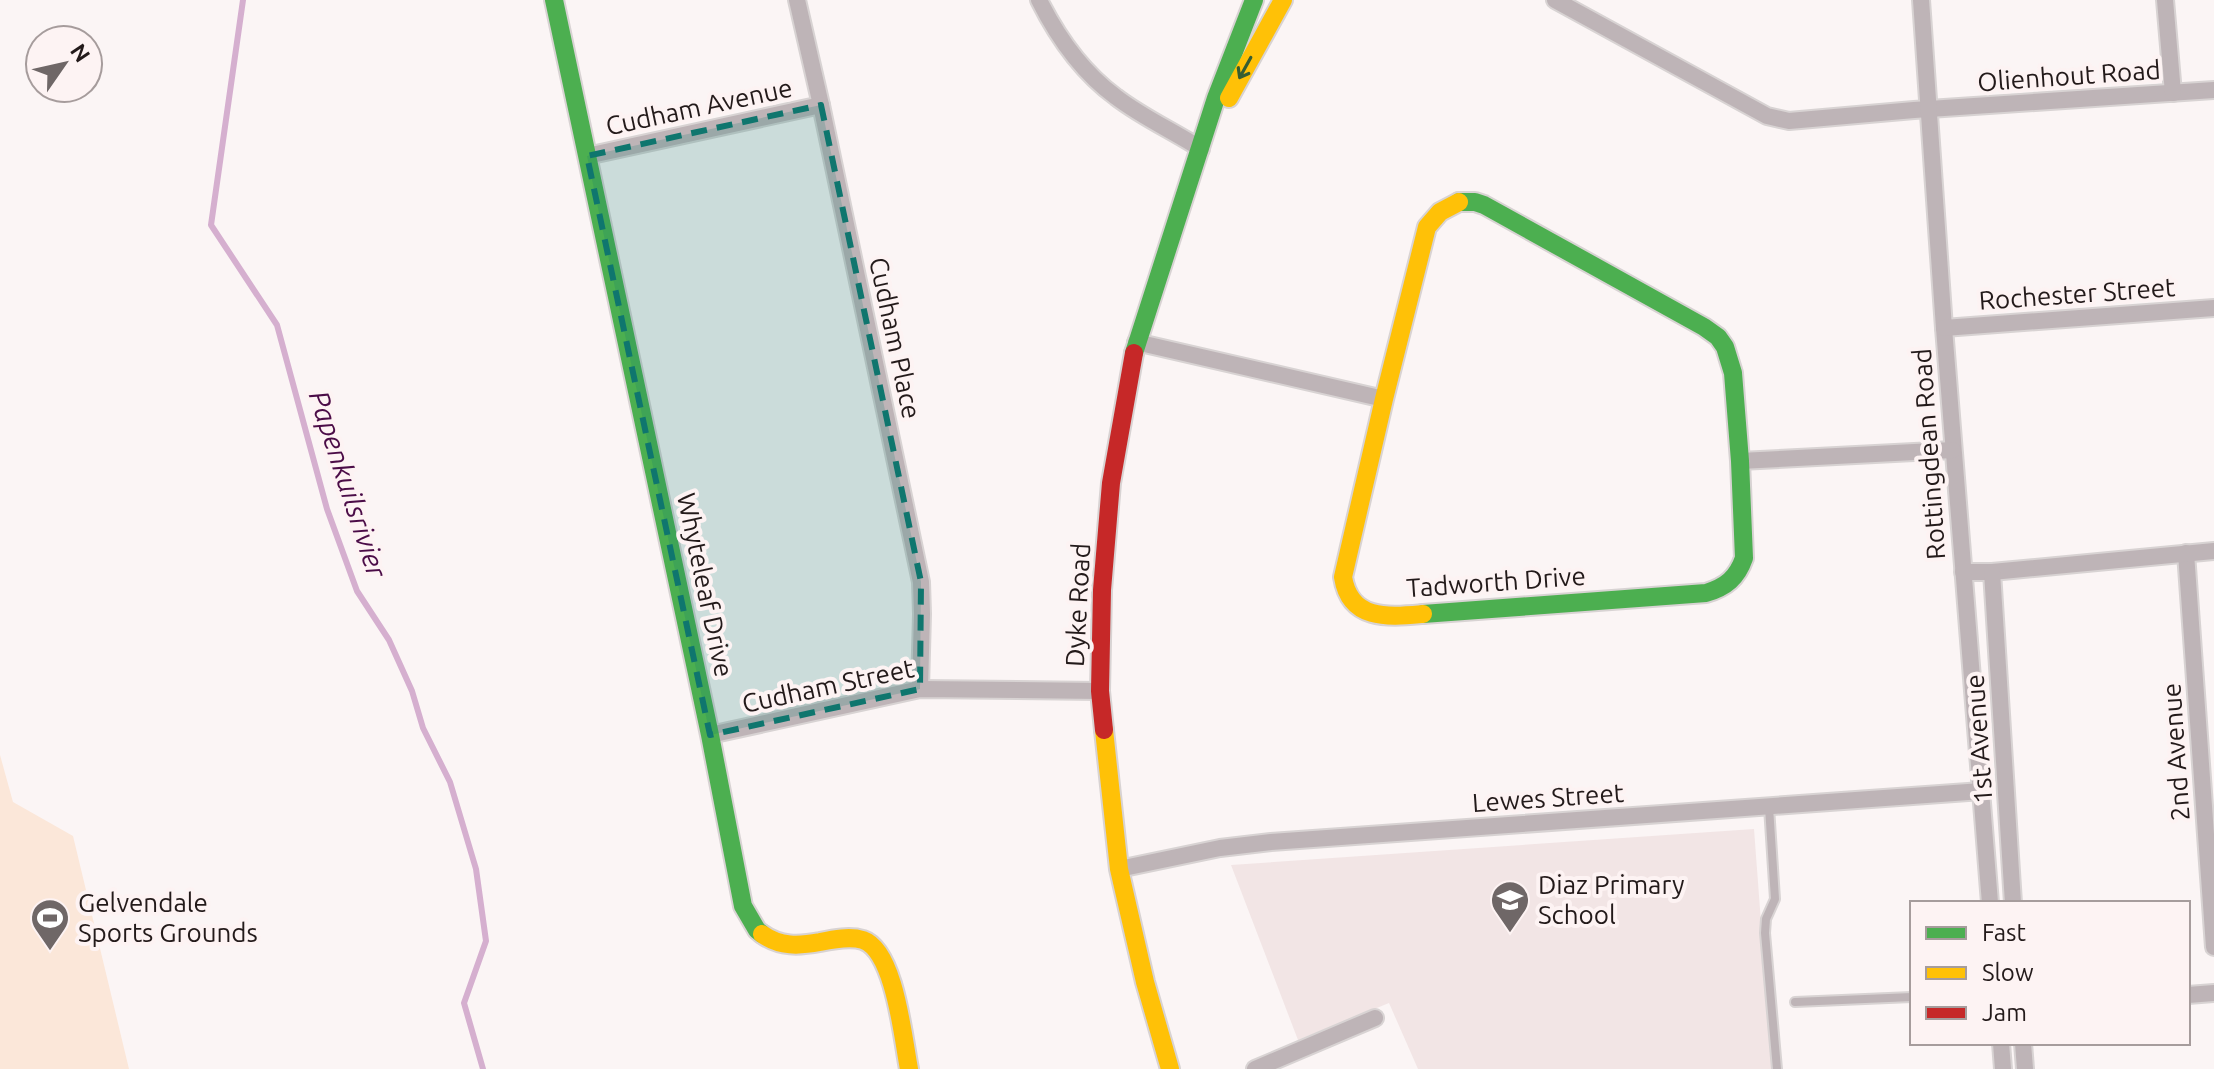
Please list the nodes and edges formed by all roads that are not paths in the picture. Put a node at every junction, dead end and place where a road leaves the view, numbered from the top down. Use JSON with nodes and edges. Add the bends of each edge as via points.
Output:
{"nodes":[{"id":1,"x":554,"y":0,"type":"edge"},
{"id":2,"x":797,"y":0,"type":"edge"},
{"id":3,"x":1039,"y":0,"type":"edge"},
{"id":4,"x":1254,"y":0,"type":"edge"},
{"id":5,"x":1283,"y":0,"type":"edge"},
{"id":6,"x":1555,"y":0,"type":"edge"},
{"id":7,"x":1921,"y":0,"type":"edge"},
{"id":8,"x":2165,"y":0,"type":"edge"},
{"id":9,"x":2214,"y":90,"type":"edge"},
{"id":10,"x":2173,"y":93,"type":"junction"},
{"id":11,"x":821,"y":105,"type":"junction"},
{"id":12,"x":1927,"y":109,"type":"junction"},
{"id":13,"x":1201,"y":149,"type":"junction"},
{"id":14,"x":587,"y":156,"type":"junction"},
{"id":15,"x":2214,"y":308,"type":"edge"},
{"id":16,"x":1944,"y":328,"type":"junction"},
{"id":17,"x":1136,"y":342,"type":"junction"},
{"id":18,"x":1384,"y":399,"type":"junction"},
{"id":19,"x":1953,"y":450,"type":"junction"},
{"id":20,"x":1740,"y":461,"type":"junction"},
{"id":21,"x":2214,"y":551,"type":"edge"},
{"id":22,"x":2186,"y":553,"type":"junction"},
{"id":23,"x":1963,"y":572,"type":"junction"},
{"id":24,"x":1992,"y":572,"type":"junction"},
{"id":25,"x":920,"y":689,"type":"junction"},
{"id":26,"x":1100,"y":691,"type":"junction"},
{"id":27,"x":710,"y":735,"type":"junction"},
{"id":28,"x":1982,"y":791,"type":"junction"},
{"id":29,"x":1769,"y":806,"type":"junction"},
{"id":30,"x":1119,"y":869,"type":"junction"},
{"id":31,"x":1990,"y":901,"type":"edge"},
{"id":32,"x":2013,"y":901,"type":"edge"},
{"id":33,"x":2214,"y":947,"type":"edge"},
{"id":34,"x":2214,"y":993,"type":"edge"},
{"id":35,"x":2190,"y":995,"type":"edge"},
{"id":36,"x":1910,"y":997,"type":"edge"},
{"id":37,"x":1795,"y":1002,"type":"dead end"},
{"id":38,"x":1375,"y":1018,"type":"dead end"},
{"id":39,"x":2001,"y":1045,"type":"edge"},
{"id":40,"x":2023,"y":1045,"type":"edge"},
{"id":41,"x":909,"y":1069,"type":"edge"},
{"id":42,"x":1170,"y":1069,"type":"edge"},
{"id":43,"x":1255,"y":1069,"type":"edge"},
{"id":44,"x":1777,"y":1069,"type":"edge"},
{"id":45,"x":2003,"y":1069,"type":"edge"},
{"id":46,"x":2025,"y":1069,"type":"edge"}],
"edges":[{"from":1,"to":14,"type":"street","name":"Whyteleaf Drive"},
{"from":2,"to":11,"type":"street","name":"Cudham Place"},
{"from":3,"to":13,"type":"street","via":[[1100,84]]},
{"from":4,"to":13,"type":"street","name":"Dyke Road"},
{"from":5,"to":13,"type":"street","name":"Dyke Road","one_way":true},
{"from":6,"to":12,"type":"street","name":"Olienhout Road","via":[[1767,116],[1789,121]]},
{"from":7,"to":12,"type":"street","name":"Rottingdean Road"},
{"from":8,"to":10,"type":"street"},
{"from":9,"to":10,"type":"street","name":"Olienhout Road"},
{"from":10,"to":12,"type":"street","name":"Olienhout Road"},
{"from":11,"to":14,"type":"street","name":"Cudham Avenue"},
{"from":11,"to":25,"type":"street","name":"Cudham Place","via":[[921,582]]},
{"from":12,"to":16,"type":"street","name":"Rottingdean Road"},
{"from":13,"to":17,"type":"street","name":"Dyke Road"},
{"from":14,"to":27,"type":"street","name":"Whyteleaf Drive"},
{"from":15,"to":16,"type":"street","name":"Rochester Street"},
{"from":16,"to":19,"type":"street","name":"Rottingdean Road"},
{"from":17,"to":18,"type":"street"},
{"from":17,"to":26,"type":"street","name":"Dyke Road","via":[[1111,483]]},
{"from":18,"to":20,"type":"street","name":"Tadworth Drive","via":[[1427,227],[1446,206],[1475,202],[1718,337],[1733,373]]},
{"from":18,"to":20,"type":"street","name":"Tadworth Drive","via":[[1343,577],[1348,599],[1377,615],[1719,590],[1737,575],[1744,558]]},
{"from":19,"to":20,"type":"street"},
{"from":19,"to":23,"type":"street","name":"Rottingdean Road"},
{"from":21,"to":22,"type":"street"},
{"from":22,"to":24,"type":"street"},
{"from":22,"to":33,"type":"street","name":"2nd Avenue"},
{"from":23,"to":24,"type":"street"},
{"from":23,"to":28,"type":"street","name":"Rottingdean Road"},
{"from":24,"to":32,"type":"street","name":"1st Avenue"},
{"from":25,"to":26,"type":"street","name":"Cudham Street"},
{"from":25,"to":27,"type":"street","name":"Cudham Street"},
{"from":26,"to":30,"type":"street","name":"Dyke Road"},
{"from":27,"to":41,"type":"street","name":"Whyteleaf Drive","via":[[749,919],[761,935],[782,945],[860,938],[876,947],[886,964]]},
{"from":28,"to":29,"type":"street","name":"Lewes Street"},
{"from":28,"to":31,"type":"street","name":"Rottingdean Road"},
{"from":29,"to":30,"type":"street","name":"Lewes Street","via":[[1271,842]]},
{"from":29,"to":44,"type":"lane","via":[[1775,899],[1765,933]]},
{"from":30,"to":42,"type":"street","name":"Dyke Road"},
{"from":34,"to":35,"type":"street"},
{"from":36,"to":37,"type":"lane"},
{"from":38,"to":43,"type":"street"},
{"from":39,"to":45,"type":"street"},
{"from":40,"to":46,"type":"street"}]}
